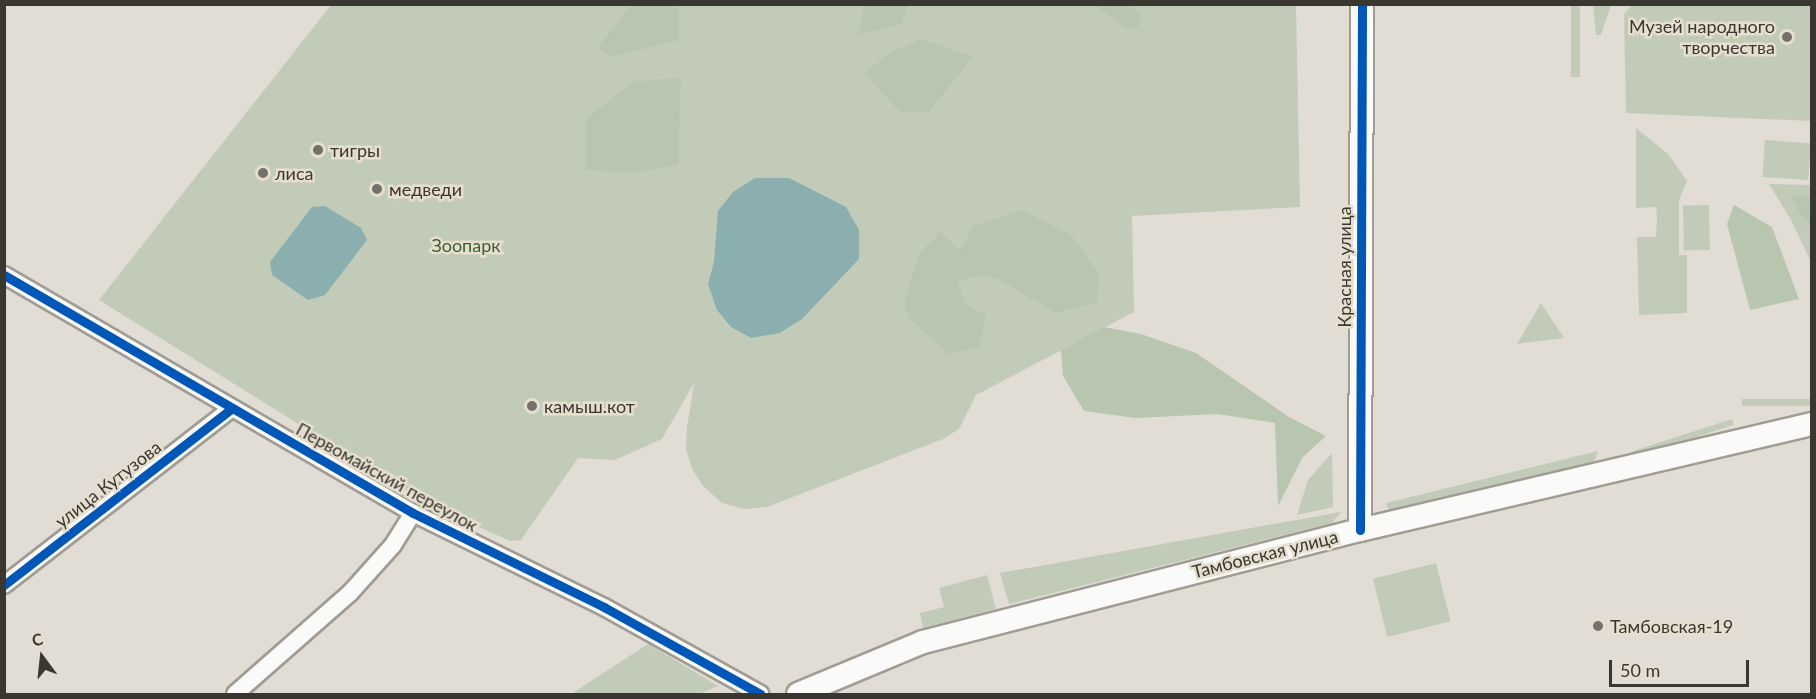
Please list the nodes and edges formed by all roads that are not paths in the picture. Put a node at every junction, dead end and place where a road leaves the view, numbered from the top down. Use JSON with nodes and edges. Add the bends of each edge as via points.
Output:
{"nodes":[{"id":1,"x":1362,"y":4,"type":"edge"},
{"id":2,"x":4,"y":274,"type":"edge"},
{"id":3,"x":231,"y":410,"type":"junction"},
{"id":4,"x":1812,"y":424,"type":"edge"},
{"id":5,"x":414,"y":513,"type":"junction"},
{"id":6,"x":1360,"y":530,"type":"junction"},
{"id":7,"x":4,"y":585,"type":"edge"},
{"id":8,"x":236,"y":694,"type":"edge"},
{"id":9,"x":760,"y":694,"type":"edge"},
{"id":10,"x":798,"y":694,"type":"edge"}],
"edges":[{"from":1,"to":6,"type":"main road","name":"Красная улица"},
{"from":2,"to":3,"type":"street","name":"Первомайский переулок"},
{"from":3,"to":5,"type":"street","name":"Первомайский переулок"},
{"from":3,"to":7,"type":"street","name":"улица Кутузова"},
{"from":4,"to":6,"type":"main road","name":"Тамбовская улица"},
{"from":5,"to":8,"type":"street","via":[[350,593]]},
{"from":5,"to":9,"type":"street","name":"Первомайский переулок","via":[[604,607]]},
{"from":6,"to":10,"type":"main road","name":"Тамбовская улица","via":[[923,642]]}]}
